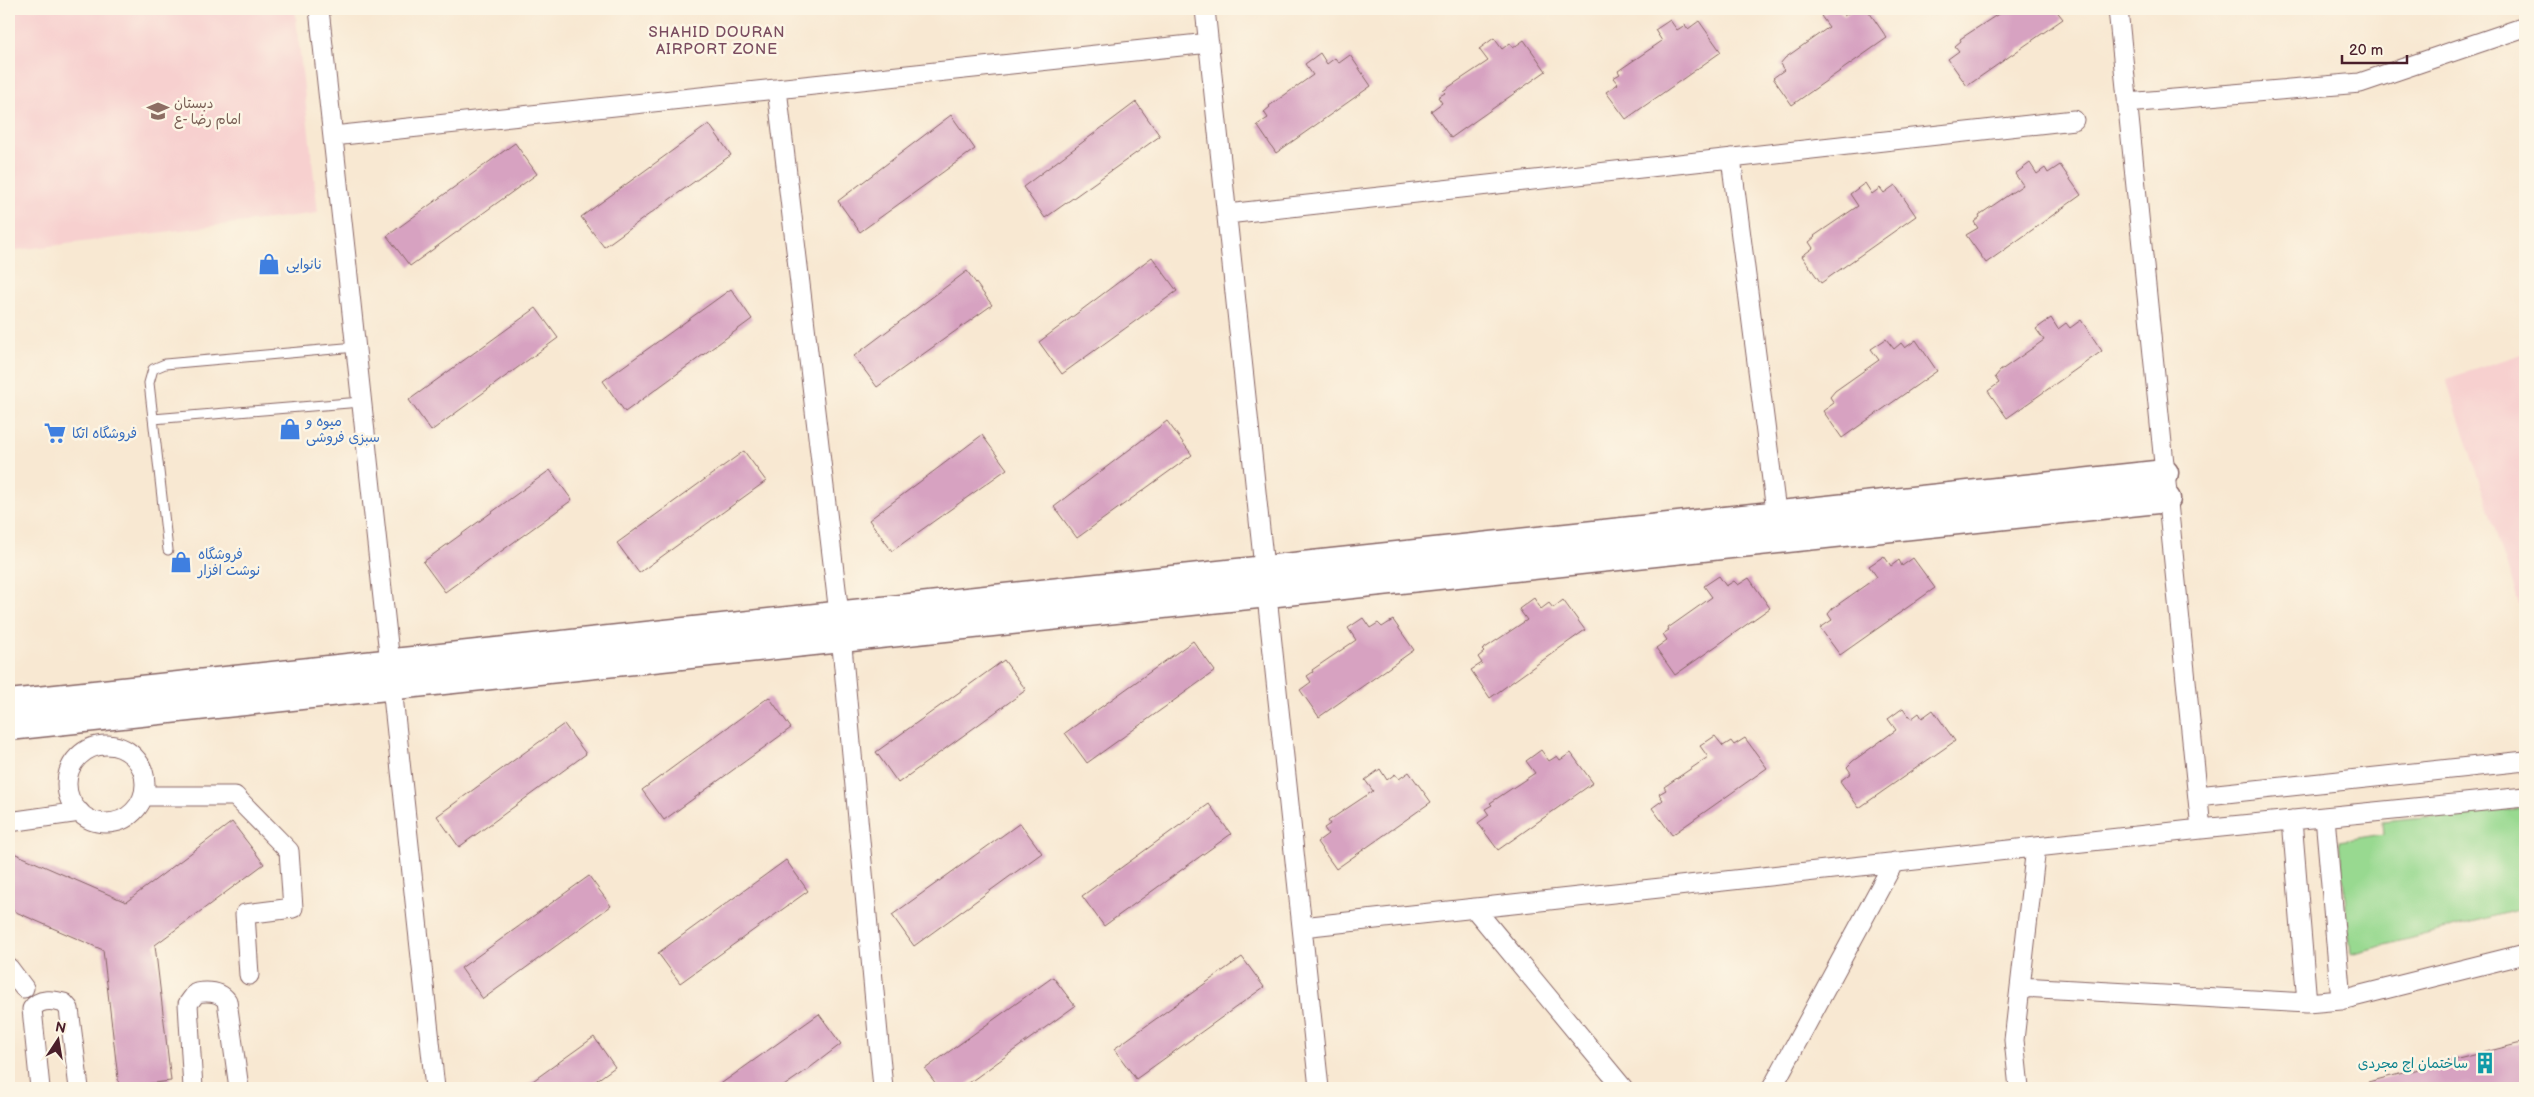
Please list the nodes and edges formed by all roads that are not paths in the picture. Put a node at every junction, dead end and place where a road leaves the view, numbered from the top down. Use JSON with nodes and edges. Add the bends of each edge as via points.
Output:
{"nodes":[{"id":1,"x":319,"y":9,"type":"edge"},
{"id":2,"x":1205,"y":9,"type":"edge"},
{"id":3,"x":2118,"y":9,"type":"edge"},
{"id":4,"x":2525,"y":27,"type":"edge"},
{"id":5,"x":1209,"y":43,"type":"junction"},
{"id":6,"x":777,"y":89,"type":"junction"},
{"id":7,"x":2128,"y":103,"type":"junction"},
{"id":8,"x":2074,"y":120,"type":"dead end"},
{"id":9,"x":333,"y":136,"type":"junction"},
{"id":10,"x":1731,"y":158,"type":"junction"},
{"id":11,"x":1227,"y":214,"type":"junction"},
{"id":12,"x":356,"y":347,"type":"junction"},
{"id":13,"x":362,"y":402,"type":"junction"},
{"id":14,"x":153,"y":419,"type":"junction"},
{"id":15,"x":2165,"y":473,"type":"junction"},
{"id":16,"x":2167,"y":500,"type":"junction"},
{"id":17,"x":1776,"y":514,"type":"junction"},
{"id":18,"x":1780,"y":540,"type":"junction"},
{"id":19,"x":168,"y":550,"type":"dead end"},
{"id":20,"x":1266,"y":582,"type":"junction"},
{"id":21,"x":840,"y":627,"type":"junction"},
{"id":22,"x":391,"y":675,"type":"junction"},
{"id":23,"x":9,"y":703,"type":"edge"},
{"id":24,"x":90,"y":707,"type":"junction"},
{"id":25,"x":9,"y":727,"type":"edge"},
{"id":26,"x":97,"y":746,"type":"junction"},
{"id":27,"x":2525,"y":761,"type":"edge"},
{"id":28,"x":144,"y":796,"type":"junction"},
{"id":29,"x":2198,"y":796,"type":"junction"},
{"id":30,"x":2525,"y":797,"type":"edge"},
{"id":31,"x":80,"y":812,"type":"junction"},
{"id":32,"x":2325,"y":817,"type":"junction"},
{"id":33,"x":2292,"y":820,"type":"junction"},
{"id":34,"x":9,"y":822,"type":"edge"},
{"id":35,"x":2201,"y":828,"type":"junction"},
{"id":36,"x":2036,"y":847,"type":"junction"},
{"id":37,"x":1894,"y":862,"type":"junction"},
{"id":38,"x":1474,"y":908,"type":"junction"},
{"id":39,"x":1302,"y":927,"type":"junction"},
{"id":40,"x":2525,"y":954,"type":"edge"},
{"id":41,"x":9,"y":968,"type":"edge"},
{"id":42,"x":249,"y":975,"type":"dead end"},
{"id":43,"x":2020,"y":987,"type":"junction"},
{"id":44,"x":24,"y":988,"type":"dead end"},
{"id":45,"x":2341,"y":1000,"type":"junction"},
{"id":46,"x":2307,"y":1004,"type":"junction"},
{"id":47,"x":40,"y":1088,"type":"edge"},
{"id":48,"x":79,"y":1088,"type":"edge"},
{"id":49,"x":193,"y":1088,"type":"edge"},
{"id":50,"x":238,"y":1088,"type":"edge"},
{"id":51,"x":435,"y":1088,"type":"edge"},
{"id":52,"x":883,"y":1088,"type":"edge"},
{"id":53,"x":1319,"y":1088,"type":"edge"},
{"id":54,"x":1624,"y":1088,"type":"edge"},
{"id":55,"x":1772,"y":1088,"type":"edge"},
{"id":56,"x":2018,"y":1088,"type":"edge"}],
"edges":[{"from":1,"to":9,"type":"street"},
{"from":2,"to":5,"type":"street"},
{"from":3,"to":7,"type":"street"},
{"from":4,"to":7,"type":"street","via":[[2360,82]]},
{"from":5,"to":6,"type":"street"},
{"from":5,"to":11,"type":"street"},
{"from":6,"to":9,"type":"street"},
{"from":6,"to":21,"type":"street"},
{"from":7,"to":15,"type":"street"},
{"from":8,"to":10,"type":"street"},
{"from":9,"to":12,"type":"street"},
{"from":10,"to":11,"type":"street"},
{"from":10,"to":17,"type":"street"},
{"from":11,"to":20,"type":"street"},
{"from":12,"to":13,"type":"street"},
{"from":12,"to":14,"type":"lane","via":[[166,364],[153,369],[149,383]]},
{"from":13,"to":14,"type":"lane"},
{"from":13,"to":22,"type":"street"},
{"from":14,"to":19,"type":"lane"},
{"from":15,"to":16,"type":"street"},
{"from":15,"to":17,"type":"street"},
{"from":16,"to":18,"type":"street"},
{"from":16,"to":29,"type":"street"},
{"from":17,"to":18,"type":"street"},
{"from":17,"to":20,"type":"street"},
{"from":18,"to":20,"type":"street"},
{"from":20,"to":21,"type":"street"},
{"from":20,"to":39,"type":"street"},
{"from":21,"to":22,"type":"street"},
{"from":21,"to":52,"type":"street"},
{"from":22,"to":24,"type":"street"},
{"from":22,"to":51,"type":"street"},
{"from":23,"to":24,"type":"street"},
{"from":24,"to":25,"type":"street"},
{"from":24,"to":26,"type":"street"},
{"from":26,"to":28,"type":"street","via":[[113,745],[133,755],[144,774]]},
{"from":26,"to":31,"type":"street","via":[[82,753],[69,772],[68,793]]},
{"from":27,"to":29,"type":"street"},
{"from":28,"to":31,"type":"street","via":[[131,814],[122,820],[99,822]]},
{"from":28,"to":42,"type":"street","via":[[235,796],[289,851],[293,908],[245,914]]},
{"from":29,"to":35,"type":"street"},
{"from":30,"to":32,"type":"street"},
{"from":31,"to":34,"type":"street"},
{"from":32,"to":33,"type":"street"},
{"from":32,"to":45,"type":"street"},
{"from":33,"to":35,"type":"street"},
{"from":33,"to":46,"type":"street"},
{"from":35,"to":36,"type":"street"},
{"from":36,"to":37,"type":"street"},
{"from":36,"to":43,"type":"street"},
{"from":37,"to":38,"type":"street"},
{"from":37,"to":55,"type":"street"},
{"from":38,"to":39,"type":"street"},
{"from":38,"to":54,"type":"street"},
{"from":39,"to":53,"type":"street"},
{"from":40,"to":45,"type":"street"},
{"from":41,"to":44,"type":"street"},
{"from":43,"to":46,"type":"street"},
{"from":43,"to":56,"type":"street","via":[[2014,1040]]},
{"from":45,"to":46,"type":"street"},
{"from":47,"to":48,"type":"street","via":[[32,1009],[50,1001],[64,1003],[69,1009]]},
{"from":49,"to":50,"type":"street","via":[[188,1004],[196,993],[203,992],[219,993],[227,1001]]}]}
